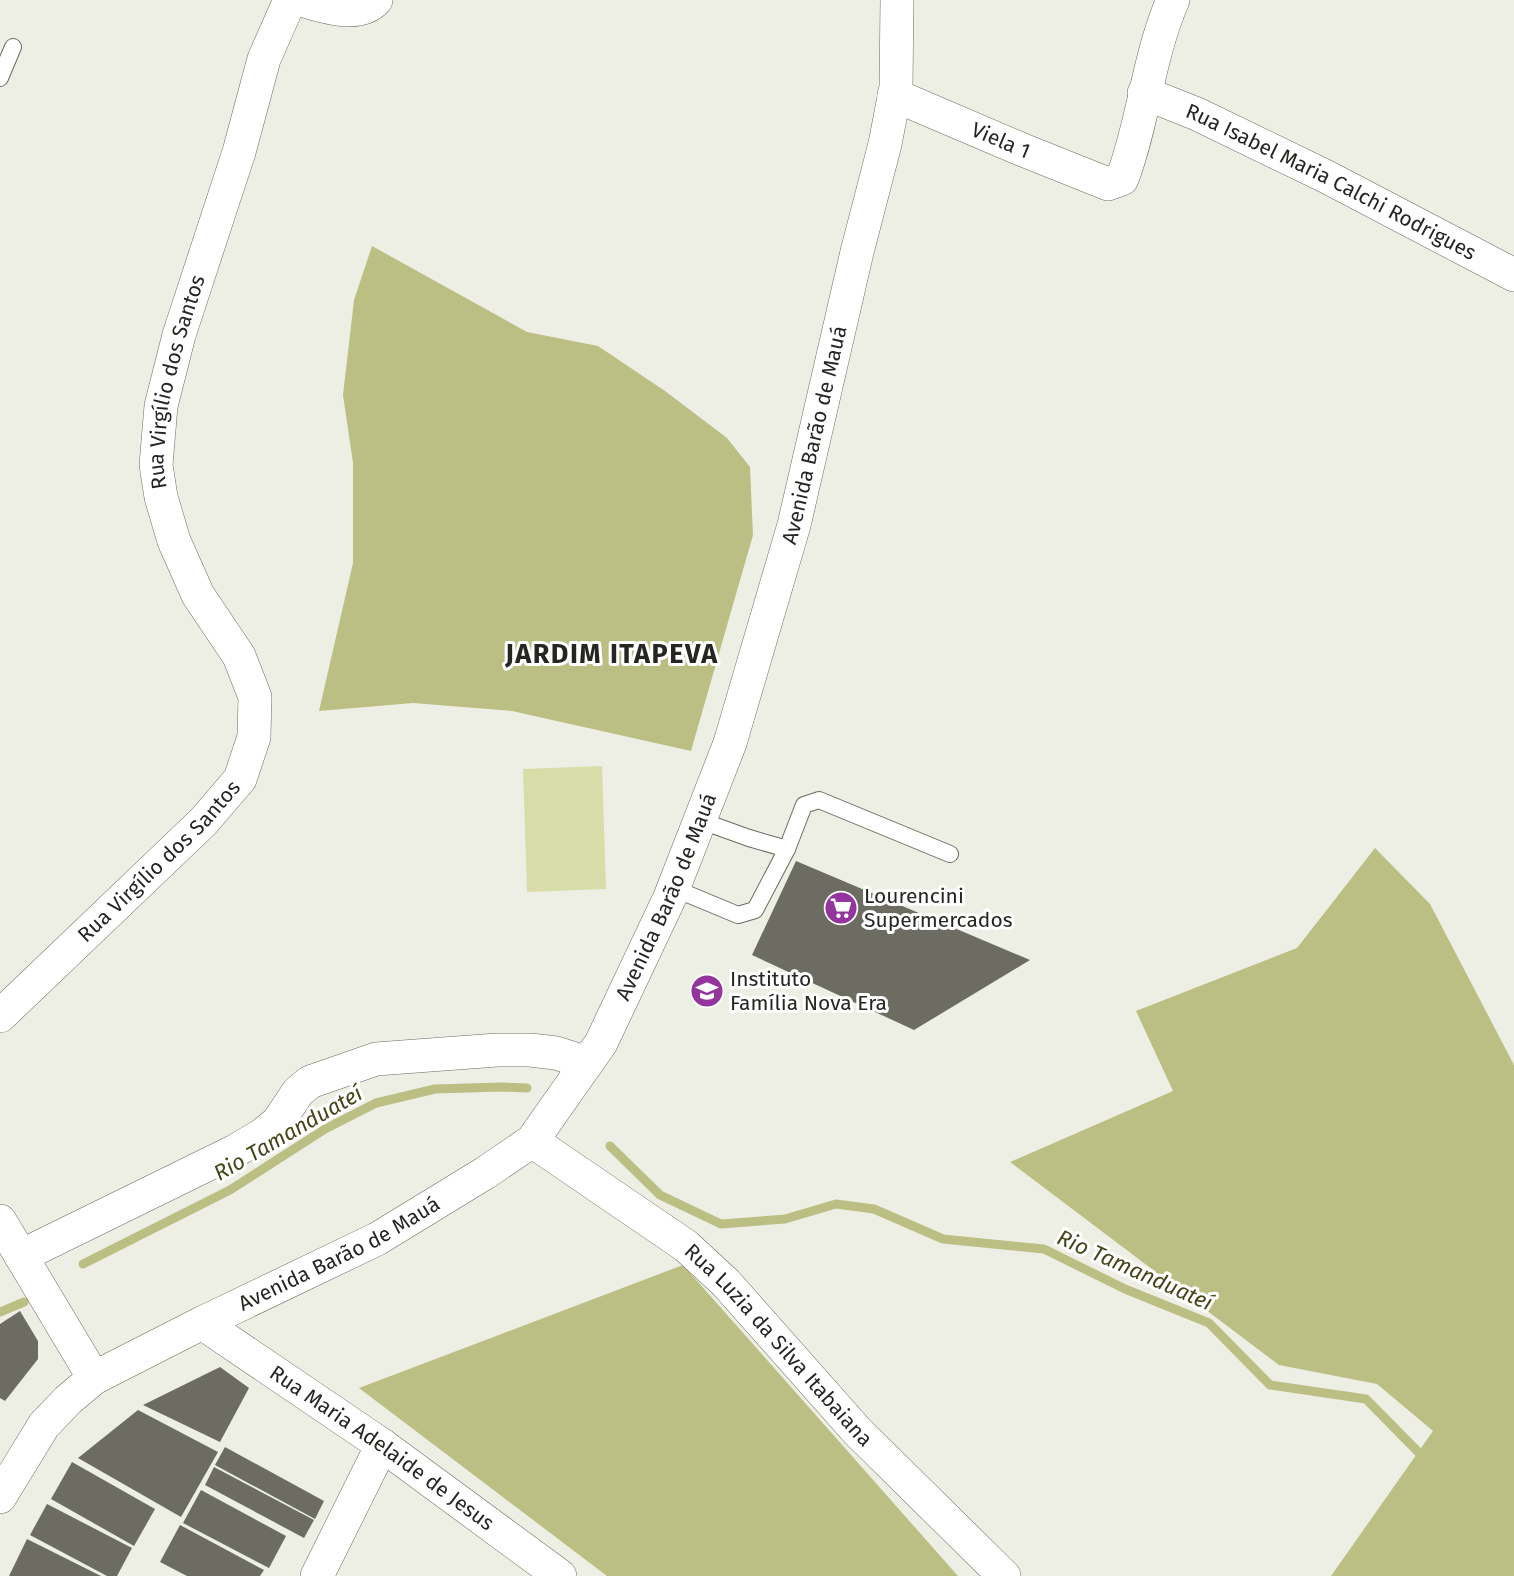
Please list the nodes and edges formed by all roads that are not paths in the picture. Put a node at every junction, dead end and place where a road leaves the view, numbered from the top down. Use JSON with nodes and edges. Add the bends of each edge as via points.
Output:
{"nodes":[{"id":1,"x":290,"y":0,"type":"edge"},
{"id":2,"x":301,"y":0,"type":"edge"},
{"id":3,"x":376,"y":0,"type":"edge"},
{"id":4,"x":897,"y":0,"type":"edge"},
{"id":5,"x":1173,"y":0,"type":"edge"},
{"id":6,"x":14,"y":47,"type":"dead end"},
{"id":7,"x":0,"y":78,"type":"edge"},
{"id":8,"x":1144,"y":93,"type":"junction"},
{"id":9,"x":894,"y":95,"type":"junction"},
{"id":10,"x":1514,"y":275,"type":"edge"},
{"id":11,"x":699,"y":820,"type":"junction"},
{"id":12,"x":788,"y":849,"type":"junction"},
{"id":13,"x":950,"y":854,"type":"dead end"},
{"id":14,"x":673,"y":888,"type":"junction"},
{"id":15,"x":0,"y":1016,"type":"edge"},
{"id":16,"x":587,"y":1063,"type":"junction"},
{"id":17,"x":532,"y":1141,"type":"junction"},
{"id":18,"x":7,"y":1236,"type":"edge"},
{"id":19,"x":201,"y":1323,"type":"junction"},
{"id":20,"x":94,"y":1378,"type":"junction"},
{"id":21,"x":382,"y":1445,"type":"junction"},
{"id":22,"x":0,"y":1497,"type":"edge"},
{"id":23,"x":317,"y":1576,"type":"edge"},
{"id":24,"x":560,"y":1576,"type":"edge"},
{"id":25,"x":1004,"y":1576,"type":"edge"}],
"edges":[{"from":1,"to":15,"type":"street","name":"Rua Virgílio dos Santos","via":[[264,59],[239,152],[179,335],[161,406],[156,465],[174,541],[198,595],[239,656],[255,697],[254,737],[240,779],[203,822]]},
{"from":2,"to":3,"type":"street","via":[[340,10]]},
{"from":4,"to":9,"type":"street","name":"Avenida Barão de Mauá"},
{"from":5,"to":8,"type":"street"},
{"from":6,"to":7,"type":"lane"},
{"from":8,"to":9,"type":"street","name":"Viela 1","via":[[1122,179],[1108,184]]},
{"from":8,"to":10,"type":"street","name":"Rua Isabel Maria Calchi Rodrigues","via":[[1197,114],[1327,177]]},
{"from":9,"to":11,"type":"street","name":"Avenida Barão de Mauá","via":[[794,525],[730,742]]},
{"from":11,"to":12,"type":"lane"},
{"from":11,"to":14,"type":"street","name":"Avenida Barão de Mauá"},
{"from":12,"to":13,"type":"lane","via":[[804,805],[819,800]]},
{"from":12,"to":14,"type":"lane","via":[[755,910],[738,915]]},
{"from":14,"to":16,"type":"street","name":"Avenida Barão de Mauá","via":[[601,1042]]},
{"from":16,"to":17,"type":"street","name":"Avenida Barão de Mauá"},
{"from":16,"to":18,"type":"street","via":[[530,1050],[376,1059],[310,1082],[298,1092],[278,1122],[235,1151]]},
{"from":17,"to":19,"type":"street","name":"Avenida Barão de Mauá","via":[[377,1239]]},
{"from":17,"to":25,"type":"street","name":"Rua Luzia da Silva Itabaiana","via":[[686,1246],[726,1283],[857,1431]]},
{"from":18,"to":20,"type":"street"},
{"from":19,"to":20,"type":"street","name":"Avenida Barão de Mauá"},
{"from":19,"to":21,"type":"street","name":"Rua Maria Adelaide de Jesus"},
{"from":20,"to":22,"type":"street","name":"Avenida Barão de Mauá","via":[[44,1425]]},
{"from":21,"to":23,"type":"street"},
{"from":21,"to":24,"type":"street","name":"Rua Maria Adelaide de Jesus"}]}
